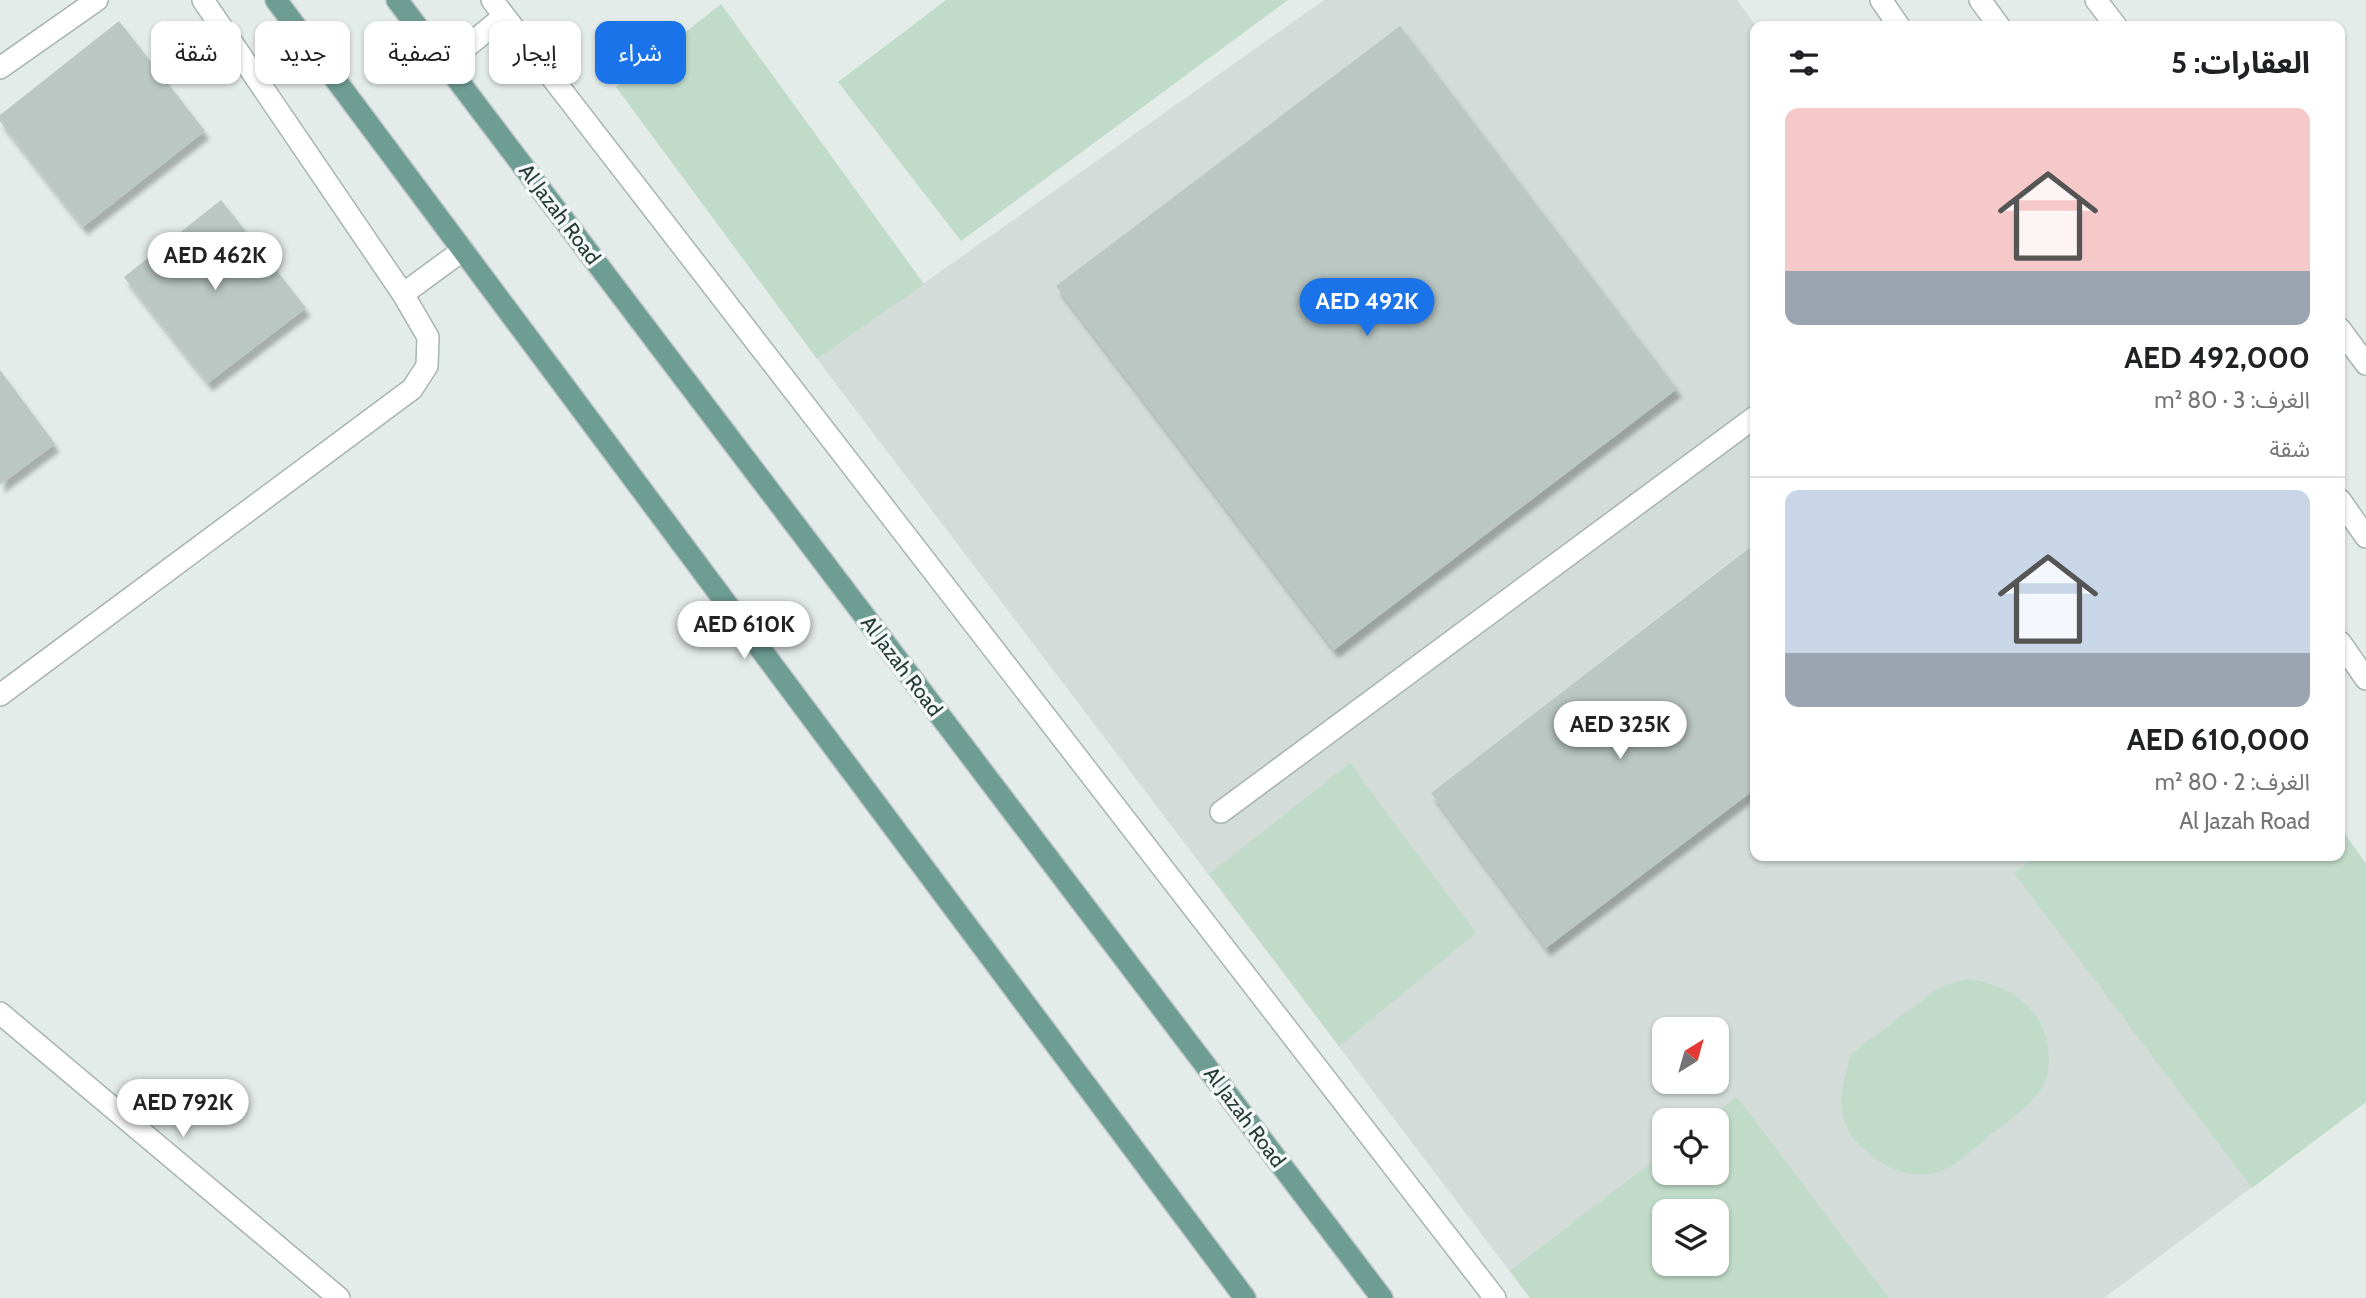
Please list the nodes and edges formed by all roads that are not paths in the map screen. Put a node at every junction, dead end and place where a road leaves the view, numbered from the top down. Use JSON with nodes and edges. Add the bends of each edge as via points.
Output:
{"nodes":[{"id":1,"x":97,"y":0,"type":"edge"},
{"id":2,"x":202,"y":0,"type":"edge"},
{"id":3,"x":275,"y":0,"type":"edge"},
{"id":4,"x":397,"y":0,"type":"edge"},
{"id":5,"x":1881,"y":0,"type":"edge"},
{"id":6,"x":1980,"y":0,"type":"edge"},
{"id":7,"x":2096,"y":0,"type":"edge"},
{"id":8,"x":498,"y":8,"type":"edge"},
{"id":9,"x":413,"y":21,"type":"edge"},
{"id":10,"x":1896,"y":21,"type":"edge"},
{"id":11,"x":1995,"y":21,"type":"edge"},
{"id":12,"x":2112,"y":21,"type":"edge"},
{"id":13,"x":475,"y":33,"type":"edge"},
{"id":14,"x":0,"y":68,"type":"edge"},
{"id":15,"x":461,"y":84,"type":"edge"},
{"id":16,"x":463,"y":250,"type":"junction"},
{"id":17,"x":403,"y":294,"type":"junction"},
{"id":18,"x":2345,"y":336,"type":"edge"},
{"id":19,"x":2366,"y":364,"type":"edge"},
{"id":20,"x":1750,"y":420,"type":"edge"},
{"id":21,"x":2345,"y":507,"type":"edge"},
{"id":22,"x":2366,"y":537,"type":"edge"},
{"id":23,"x":2345,"y":649,"type":"edge"},
{"id":24,"x":2366,"y":679,"type":"edge"},
{"id":25,"x":0,"y":695,"type":"edge"},
{"id":26,"x":1221,"y":812,"type":"dead end"},
{"id":27,"x":0,"y":1013,"type":"edge"},
{"id":28,"x":339,"y":1298,"type":"edge"},
{"id":29,"x":1245,"y":1298,"type":"edge"},
{"id":30,"x":1382,"y":1298,"type":"edge"},
{"id":31,"x":1495,"y":1298,"type":"edge"}],
"edges":[{"from":1,"to":14,"type":"street"},
{"from":2,"to":17,"type":"street"},
{"from":3,"to":16,"type":"main road"},
{"from":4,"to":9,"type":"main road","name":"Al Jazah Road"},
{"from":5,"to":10,"type":"street"},
{"from":6,"to":11,"type":"street"},
{"from":7,"to":12,"type":"street"},
{"from":8,"to":13,"type":"street"},
{"from":8,"to":31,"type":"street"},
{"from":15,"to":30,"type":"main road","name":"Al Jazah Road"},
{"from":16,"to":17,"type":"street"},
{"from":16,"to":29,"type":"main road"},
{"from":17,"to":25,"type":"street","via":[[428,337],[426,366],[412,389]]},
{"from":18,"to":19,"type":"street"},
{"from":20,"to":26,"type":"street"},
{"from":21,"to":22,"type":"street"},
{"from":23,"to":24,"type":"street"},
{"from":27,"to":28,"type":"street"}]}
